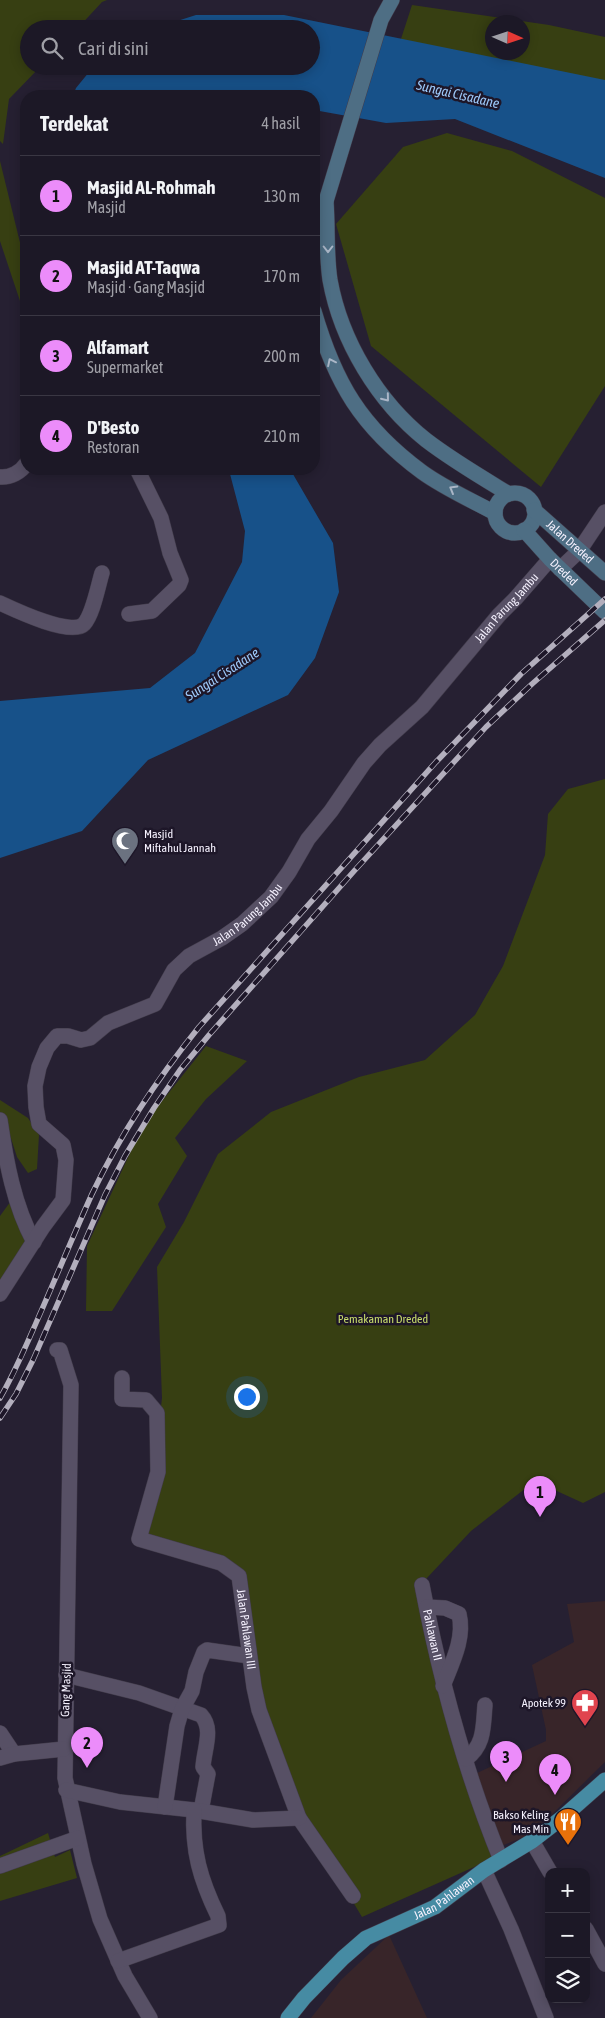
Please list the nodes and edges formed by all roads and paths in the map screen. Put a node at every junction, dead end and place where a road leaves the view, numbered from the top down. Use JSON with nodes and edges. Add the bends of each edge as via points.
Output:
{"nodes":[{"id":1,"x":387,"y":6,"type":"edge"},
{"id":2,"x":326,"y":201,"type":"junction"},
{"id":3,"x":320,"y":212,"type":"edge"},
{"id":4,"x":320,"y":332,"type":"edge"},
{"id":5,"x":20,"y":471,"type":"edge"},
{"id":6,"x":140,"y":475,"type":"edge"},
{"id":7,"x":0,"y":477,"type":"edge"},
{"id":8,"x":509,"y":494,"type":"junction"},
{"id":9,"x":534,"y":510,"type":"junction"},
{"id":10,"x":605,"y":512,"type":"edge"},
{"id":11,"x":495,"y":513,"type":"junction"},
{"id":12,"x":524,"y":530,"type":"junction"},
{"id":13,"x":579,"y":551,"type":"junction"},
{"id":14,"x":555,"y":564,"type":"junction"},
{"id":15,"x":102,"y":573,"type":"dead end"},
{"id":16,"x":605,"y":573,"type":"edge"},
{"id":17,"x":0,"y":603,"type":"edge"},
{"id":18,"x":605,"y":612,"type":"edge"},
{"id":19,"x":129,"y":614,"type":"dead end"},
{"id":20,"x":0,"y":1120,"type":"edge"},
{"id":21,"x":34,"y":1242,"type":"junction"},
{"id":22,"x":0,"y":1294,"type":"edge"},
{"id":23,"x":57,"y":1350,"type":"dead end"},
{"id":24,"x":122,"y":1378,"type":"dead end"},
{"id":25,"x":422,"y":1585,"type":"dead end"},
{"id":26,"x":427,"y":1607,"type":"junction"},
{"id":27,"x":249,"y":1656,"type":"junction"},
{"id":28,"x":66,"y":1675,"type":"junction"},
{"id":29,"x":443,"y":1686,"type":"junction"},
{"id":30,"x":485,"y":1705,"type":"dead end"},
{"id":31,"x":182,"y":1708,"type":"junction"},
{"id":32,"x":0,"y":1733,"type":"edge"},
{"id":33,"x":64,"y":1750,"type":"junction"},
{"id":34,"x":7,"y":1756,"type":"edge"},
{"id":35,"x":466,"y":1759,"type":"junction"},
{"id":36,"x":605,"y":1780,"type":"edge"},
{"id":37,"x":66,"y":1790,"type":"junction"},
{"id":38,"x":165,"y":1807,"type":"junction"},
{"id":39,"x":198,"y":1810,"type":"junction"},
{"id":40,"x":299,"y":1818,"type":"junction"},
{"id":41,"x":78,"y":1838,"type":"junction"},
{"id":42,"x":532,"y":1841,"type":"junction"},
{"id":43,"x":501,"y":1860,"type":"junction"},
{"id":44,"x":0,"y":1866,"type":"edge"},
{"id":45,"x":548,"y":1868,"type":"edge"},
{"id":46,"x":484,"y":1870,"type":"junction"},
{"id":47,"x":354,"y":1896,"type":"dead end"},
{"id":48,"x":590,"y":1936,"type":"edge"},
{"id":49,"x":118,"y":1961,"type":"junction"},
{"id":50,"x":605,"y":1964,"type":"edge"},
{"id":51,"x":150,"y":2018,"type":"edge"},
{"id":52,"x":288,"y":2018,"type":"edge"},
{"id":53,"x":546,"y":2018,"type":"edge"}],
"edges":[{"from":1,"to":2,"type":"street"},
{"from":2,"to":3,"type":"street"},
{"from":2,"to":8,"type":"street","one_way":true,"via":[[330,282],[348,338],[361,363],[401,417],[425,440]]},
{"from":11,"to":4,"type":"street","one_way":true,"via":[[423,472],[379,436],[360,414],[342,383]]},
{"from":5,"to":7,"type":"street"},
{"from":6,"to":19,"type":"street","via":[[161,518],[170,553],[182,580],[152,611]]},
{"from":8,"to":9,"type":"street","via":[[519,493],[527,498]]},
{"from":8,"to":11,"type":"street","via":[[499,501]]},
{"from":9,"to":12,"type":"street","via":[[534,518]]},
{"from":9,"to":13,"type":"street","name":"Jalan Dreded"},
{"from":10,"to":13,"type":"street"},
{"from":11,"to":12,"type":"street","via":[[496,520],[505,530]]},
{"from":12,"to":14,"type":"street","name":"Dreded"},
{"from":13,"to":14,"type":"street"},
{"from":13,"to":16,"type":"street","name":"Jalan Dreded"},
{"from":14,"to":18,"type":"street","name":"Dreded"},
{"from":14,"to":21,"type":"street","name":"Jalan Parung Jambu","via":[[499,615],[422,707],[364,763],[271,897],[242,924],[189,956],[174,970],[154,1004],[108,1023],[90,1038],[81,1040],[58,1036],[47,1048],[35,1086],[36,1107],[40,1124],[63,1145],[65,1177],[63,1200]]},
{"from":15,"to":17,"type":"street","via":[[88,619],[82,626],[53,624]]},
{"from":20,"to":21,"type":"street","via":[[17,1199]]},
{"from":21,"to":22,"type":"street"},
{"from":23,"to":28,"type":"street","name":"Gang Masjid","via":[[60,1350],[71,1385]]},
{"from":24,"to":27,"type":"street","name":"Jalan Pahlawan III","via":[[122,1399],[146,1400],[157,1413],[158,1472],[139,1539],[221,1563],[239,1576]]},
{"from":25,"to":26,"type":"street","name":"Pahlawan II"},
{"from":26,"to":29,"type":"street","name":"Pahlawan II"},
{"from":26,"to":29,"type":"street","via":[[445,1608],[459,1614],[461,1621],[460,1638]]},
{"from":27,"to":31,"type":"street","via":[[204,1652],[188,1702]]},
{"from":27,"to":40,"type":"street","name":"Jalan Pahlawan III","via":[[259,1710]]},
{"from":28,"to":31,"type":"street","via":[[139,1693]]},
{"from":28,"to":33,"type":"street","name":"Gang Masjid"},
{"from":29,"to":35,"type":"street","name":"Pahlawan II"},
{"from":30,"to":35,"type":"street","via":[[482,1737],[475,1752]]},
{"from":31,"to":38,"type":"street"},
{"from":31,"to":39,"type":"street","via":[[200,1714],[208,1729],[203,1766],[208,1774]]},
{"from":32,"to":34,"type":"street"},
{"from":33,"to":34,"type":"street"},
{"from":33,"to":37,"type":"street","name":"Gang Masjid"},
{"from":35,"to":43,"type":"street","name":"Pahlawan II"},
{"from":36,"to":42,"type":"main road","name":"Jalan Pahlawan"},
{"from":37,"to":38,"type":"street","via":[[120,1802]]},
{"from":37,"to":41,"type":"street","name":"Gang Masjid"},
{"from":38,"to":39,"type":"street"},
{"from":39,"to":40,"type":"street","via":[[253,1820]]},
{"from":39,"to":49,"type":"street","via":[[193,1835],[198,1868],[219,1925]]},
{"from":40,"to":47,"type":"street","name":"Jalan Pahlawan III"},
{"from":41,"to":44,"type":"street"},
{"from":41,"to":49,"type":"street","name":"Gang Masjid","via":[[94,1902]]},
{"from":42,"to":43,"type":"main road","name":"Jalan Pahlawan"},
{"from":42,"to":45,"type":"street"},
{"from":43,"to":46,"type":"main road","name":"Jalan Pahlawan"},
{"from":46,"to":52,"type":"main road","name":"Jalan Pahlawan","via":[[435,1907],[366,1938],[343,1958]]},
{"from":46,"to":53,"type":"street"},
{"from":48,"to":50,"type":"street"},
{"from":49,"to":51,"type":"street","name":"Gang Masjid"}]}
